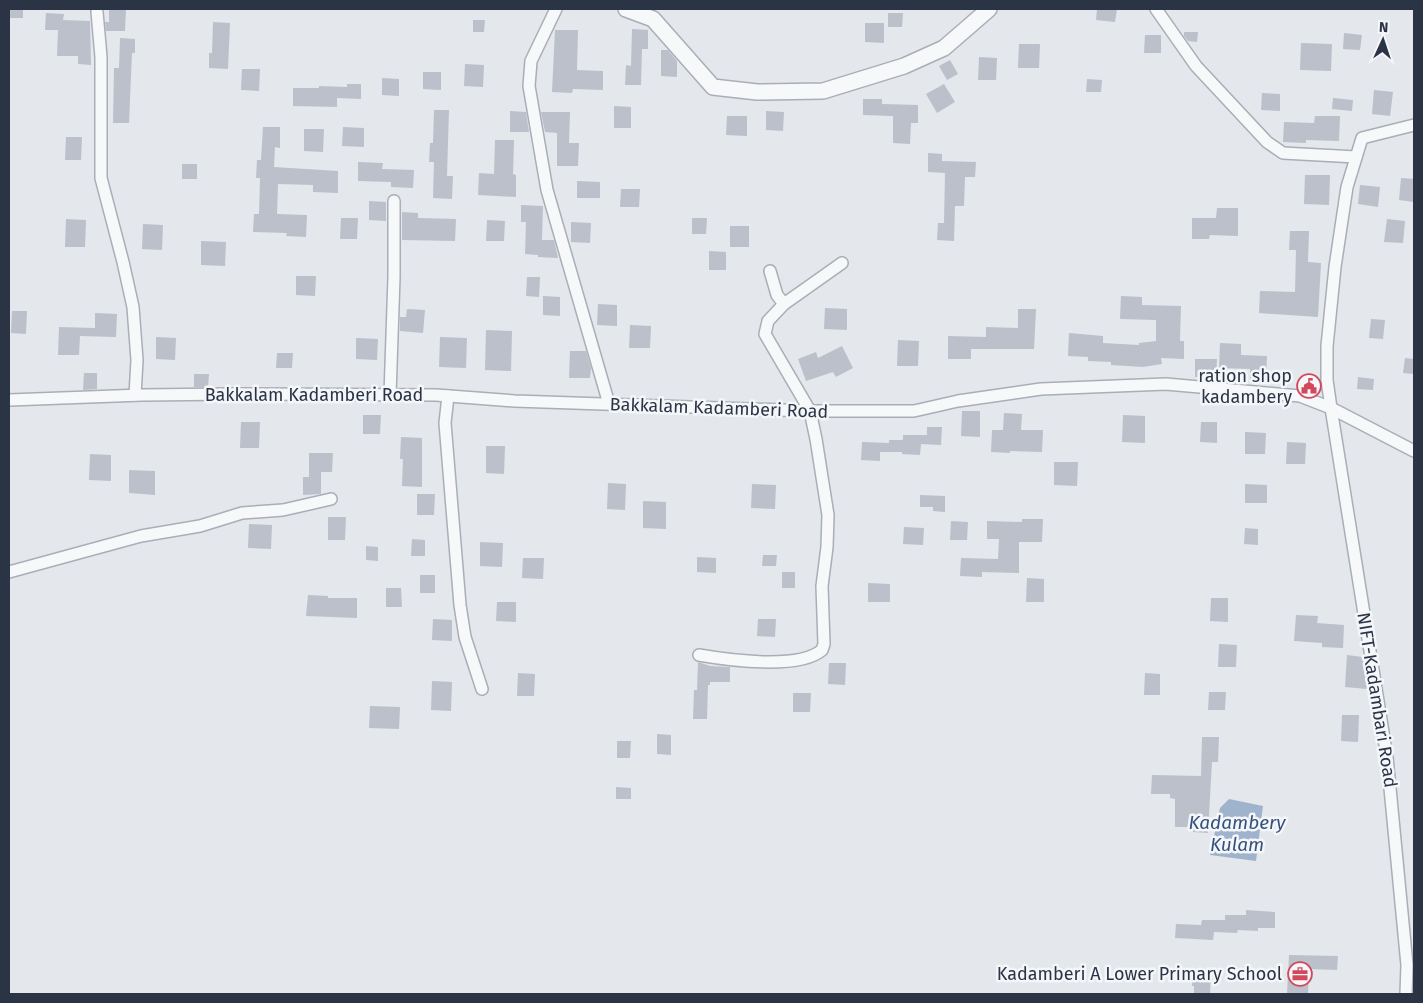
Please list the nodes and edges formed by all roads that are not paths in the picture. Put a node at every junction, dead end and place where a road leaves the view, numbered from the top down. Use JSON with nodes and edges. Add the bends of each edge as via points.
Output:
{"nodes":[{"id":1,"x":556,"y":9,"type":"edge"},
{"id":2,"x":626,"y":9,"type":"edge"},
{"id":3,"x":989,"y":9,"type":"edge"},
{"id":4,"x":1156,"y":9,"type":"edge"},
{"id":5,"x":97,"y":12,"type":"dead end"},
{"id":6,"x":1414,"y":125,"type":"edge"},
{"id":7,"x":1356,"y":157,"type":"junction"},
{"id":8,"x":394,"y":202,"type":"dead end"},
{"id":9,"x":842,"y":263,"type":"dead end"},
{"id":10,"x":770,"y":270,"type":"dead end"},
{"id":11,"x":784,"y":304,"type":"junction"},
{"id":12,"x":135,"y":395,"type":"junction"},
{"id":13,"x":390,"y":395,"type":"junction"},
{"id":14,"x":448,"y":396,"type":"junction"},
{"id":15,"x":9,"y":400,"type":"edge"},
{"id":16,"x":609,"y":404,"type":"junction"},
{"id":17,"x":1331,"y":408,"type":"junction"},
{"id":18,"x":810,"y":411,"type":"junction"},
{"id":19,"x":1414,"y":451,"type":"edge"},
{"id":20,"x":331,"y":499,"type":"dead end"},
{"id":21,"x":9,"y":572,"type":"edge"},
{"id":22,"x":700,"y":656,"type":"dead end"},
{"id":23,"x":482,"y":689,"type":"dead end"},
{"id":24,"x":1406,"y":994,"type":"edge"}],
"edges":[{"from":1,"to":16,"type":"street","via":[[531,61],[529,86],[547,190]]},
{"from":2,"to":3,"type":"street","via":[[653,19],[713,87],[758,92],[823,91],[904,66],[944,48]]},
{"from":4,"to":7,"type":"street","via":[[1196,66],[1268,142],[1283,153]]},
{"from":5,"to":12,"type":"street","via":[[101,57],[101,178],[133,307],[137,360]]},
{"from":6,"to":7,"type":"street","name":"NIFT-Kadambari Road","via":[[1362,138]]},
{"from":7,"to":17,"type":"street","name":"NIFT-Kadambari Road","via":[[1347,187],[1327,346]]},
{"from":8,"to":13,"type":"street"},
{"from":9,"to":11,"type":"street"},
{"from":10,"to":11,"type":"street","via":[[777,295]]},
{"from":11,"to":18,"type":"street","via":[[768,321],[765,334]]},
{"from":12,"to":13,"type":"street","name":"Bakkalam Kadamberi Road"},
{"from":12,"to":15,"type":"street","name":"Bakkalam Kadamberi Road"},
{"from":13,"to":14,"type":"street","name":"Bakkalam Kadamberi Road"},
{"from":14,"to":16,"type":"street","name":"Bakkalam Kadamberi Road"},
{"from":14,"to":23,"type":"street","via":[[445,423],[460,605],[465,636]]},
{"from":16,"to":18,"type":"street","name":"Bakkalam Kadamberi Road"},
{"from":17,"to":18,"type":"street","name":"Bakkalam Kadamberi Road","via":[[1300,396],[1166,384],[1041,389],[914,411]]},
{"from":17,"to":19,"type":"street","name":"Bakkalam Kadamberi Road"},
{"from":17,"to":24,"type":"street","name":"NIFT-Kadambari Road","via":[[1387,758],[1407,965]]},
{"from":18,"to":22,"type":"street","via":[[828,515],[822,586],[822,650],[809,657],[769,663]]},
{"from":20,"to":21,"type":"street","via":[[283,510],[242,513]]}]}
